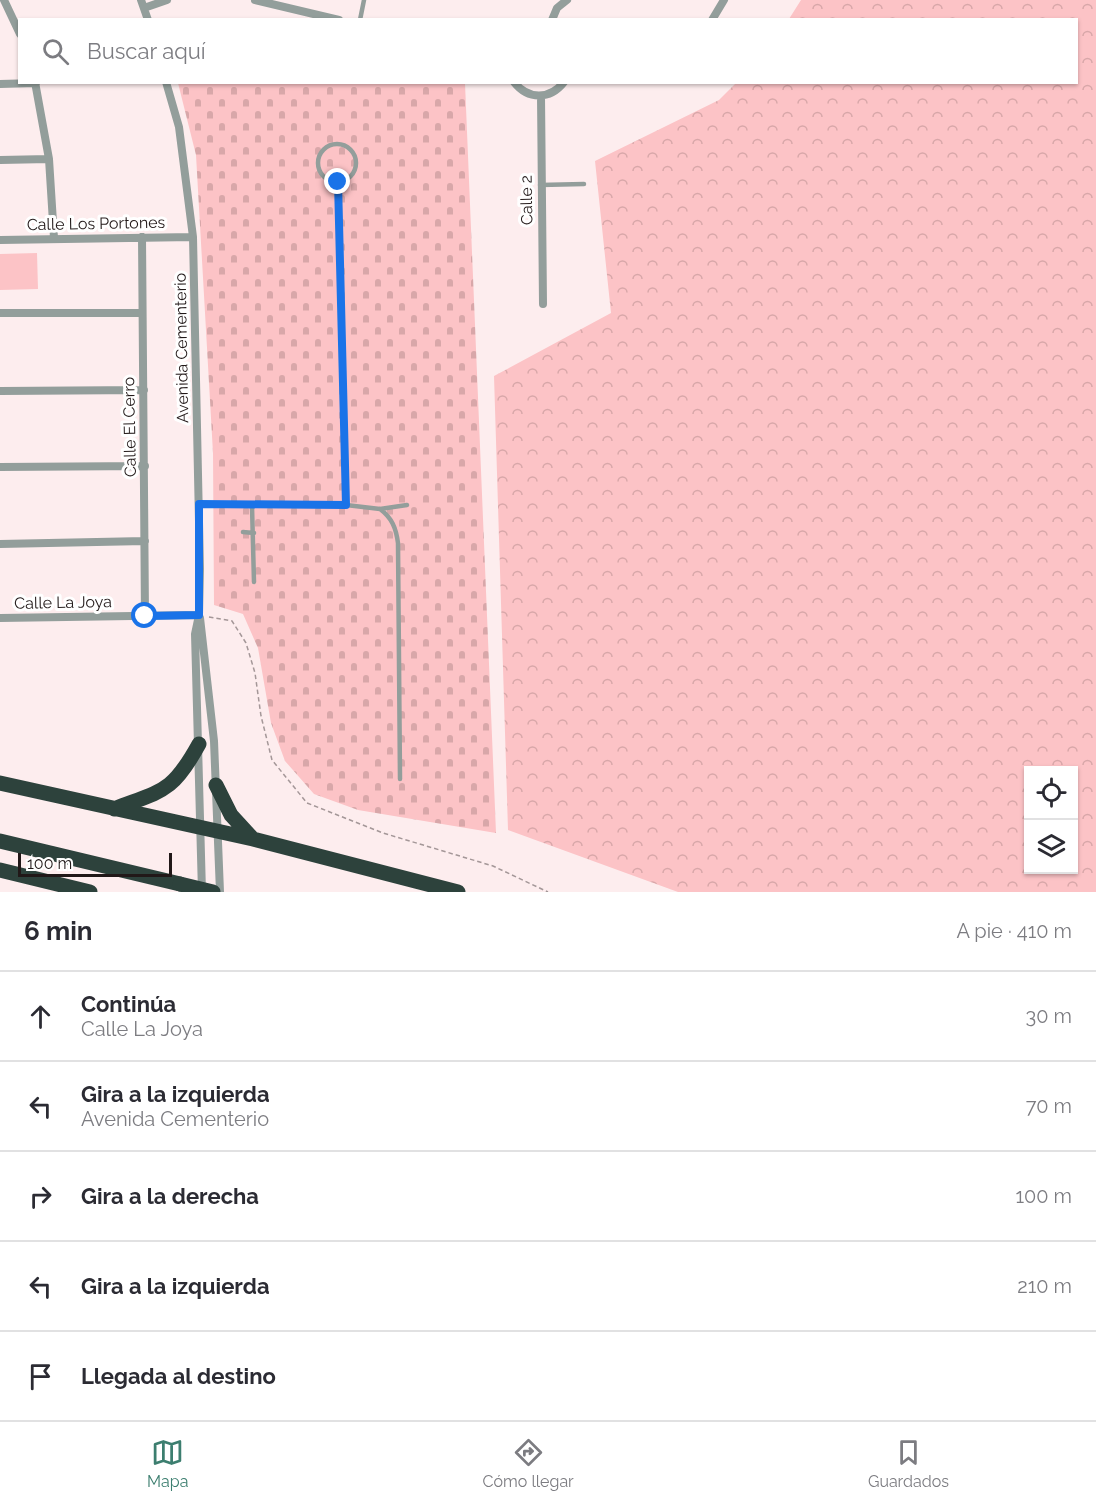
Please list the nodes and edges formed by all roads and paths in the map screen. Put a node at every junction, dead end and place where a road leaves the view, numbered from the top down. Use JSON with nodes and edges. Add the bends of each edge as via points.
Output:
{"nodes":[{"id":1,"x":167,"y":0,"type":"edge"},
{"id":2,"x":255,"y":0,"type":"edge"},
{"id":3,"x":364,"y":0,"type":"edge"},
{"id":4,"x":567,"y":0,"type":"edge"},
{"id":5,"x":724,"y":0,"type":"edge"},
{"id":6,"x":3,"y":4,"type":"edge"},
{"id":7,"x":143,"y":4,"type":"edge"},
{"id":8,"x":331,"y":18,"type":"edge"},
{"id":9,"x":360,"y":18,"type":"edge"},
{"id":10,"x":553,"y":18,"type":"edge"},
{"id":11,"x":713,"y":18,"type":"edge"},
{"id":12,"x":18,"y":30,"type":"edge"},
{"id":13,"x":18,"y":83,"type":"edge"},
{"id":14,"x":0,"y":84,"type":"edge"},
{"id":15,"x":35,"y":84,"type":"edge"},
{"id":16,"x":167,"y":84,"type":"edge"},
{"id":17,"x":516,"y":84,"type":"edge"},
{"id":18,"x":562,"y":84,"type":"edge"},
{"id":19,"x":541,"y":96,"type":"junction"},
{"id":20,"x":49,"y":159,"type":"junction"},
{"id":21,"x":0,"y":160,"type":"edge"},
{"id":22,"x":338,"y":182,"type":"junction"},
{"id":23,"x":584,"y":184,"type":"dead end"},
{"id":24,"x":540,"y":185,"type":"junction"},
{"id":25,"x":142,"y":237,"type":"junction"},
{"id":26,"x":193,"y":237,"type":"junction"},
{"id":27,"x":54,"y":238,"type":"junction"},
{"id":28,"x":0,"y":240,"type":"edge"},
{"id":29,"x":543,"y":304,"type":"dead end"},
{"id":30,"x":0,"y":313,"type":"edge"},
{"id":31,"x":142,"y":313,"type":"junction"},
{"id":32,"x":144,"y":390,"type":"junction"},
{"id":33,"x":0,"y":391,"type":"edge"},
{"id":34,"x":145,"y":466,"type":"junction"},
{"id":35,"x":0,"y":467,"type":"edge"},
{"id":36,"x":199,"y":504,"type":"junction"},
{"id":37,"x":346,"y":505,"type":"junction"},
{"id":38,"x":407,"y":505,"type":"dead end"},
{"id":39,"x":252,"y":506,"type":"junction"},
{"id":40,"x":380,"y":509,"type":"junction"},
{"id":41,"x":243,"y":532,"type":"dead end"},
{"id":42,"x":254,"y":533,"type":"junction"},
{"id":43,"x":145,"y":542,"type":"junction"},
{"id":44,"x":0,"y":544,"type":"edge"},
{"id":45,"x":254,"y":582,"type":"dead end"},
{"id":46,"x":199,"y":615,"type":"junction"},
{"id":47,"x":145,"y":616,"type":"junction"},
{"id":48,"x":0,"y":618,"type":"edge"},
{"id":49,"x":200,"y":744,"type":"junction"},
{"id":50,"x":400,"y":779,"type":"dead end"},
{"id":51,"x":0,"y":783,"type":"edge"},
{"id":52,"x":216,"y":785,"type":"junction"},
{"id":53,"x":114,"y":808,"type":"junction"},
{"id":54,"x":200,"y":829,"type":"junction"},
{"id":55,"x":218,"y":832,"type":"junction"},
{"id":56,"x":253,"y":839,"type":"junction"},
{"id":57,"x":0,"y":841,"type":"edge"},
{"id":58,"x":0,"y":870,"type":"edge"},
{"id":59,"x":90,"y":892,"type":"edge"},
{"id":60,"x":202,"y":892,"type":"edge"},
{"id":61,"x":213,"y":892,"type":"edge"},
{"id":62,"x":220,"y":892,"type":"edge"},
{"id":63,"x":458,"y":892,"type":"edge"},
{"id":64,"x":548,"y":892,"type":"edge"}],
"edges":[{"from":1,"to":7,"type":"street"},
{"from":2,"to":8,"type":"street"},
{"from":3,"to":9,"type":"lane"},
{"from":4,"to":10,"type":"street"},
{"from":5,"to":11,"type":"street"},
{"from":6,"to":12,"type":"street"},
{"from":13,"to":14,"type":"street"},
{"from":15,"to":20,"type":"street"},
{"from":16,"to":26,"type":"street","name":"Avenida Cementerio","via":[[179,127]]},
{"from":17,"to":19,"type":"street","via":[[529,95]]},
{"from":18,"to":19,"type":"street"},
{"from":19,"to":24,"type":"street","name":"Calle 2"},
{"from":20,"to":21,"type":"street"},
{"from":20,"to":27,"type":"street"},
{"from":22,"to":22,"type":"lane","via":[[326,178],[319,161],[325,150],[336,145],[347,147],[356,163],[349,178]]},
{"from":22,"to":37,"type":"lane"},
{"from":23,"to":24,"type":"lane"},
{"from":24,"to":29,"type":"street","name":"Calle 2"},
{"from":25,"to":26,"type":"street","name":"Calle Los Portones"},
{"from":25,"to":27,"type":"street","name":"Calle Los Portones"},
{"from":25,"to":31,"type":"street","name":"Calle El Cerro"},
{"from":26,"to":36,"type":"street","name":"Avenida Cementerio"},
{"from":27,"to":28,"type":"street","name":"Calle Los Portones"},
{"from":30,"to":31,"type":"street"},
{"from":31,"to":32,"type":"street","name":"Calle El Cerro"},
{"from":32,"to":33,"type":"street"},
{"from":32,"to":34,"type":"street","name":"Calle El Cerro"},
{"from":34,"to":35,"type":"street"},
{"from":34,"to":43,"type":"street","name":"Calle El Cerro"},
{"from":36,"to":39,"type":"lane"},
{"from":36,"to":46,"type":"street","name":"Avenida Cementerio"},
{"from":37,"to":39,"type":"lane"},
{"from":37,"to":40,"type":"lane"},
{"from":38,"to":40,"type":"lane"},
{"from":39,"to":42,"type":"lane"},
{"from":40,"to":50,"type":"lane","via":[[396,528],[398,543]]},
{"from":41,"to":42,"type":"lane"},
{"from":42,"to":45,"type":"lane"},
{"from":43,"to":44,"type":"street"},
{"from":43,"to":47,"type":"street","name":"Calle El Cerro"},
{"from":46,"to":47,"type":"street","name":"Calle La Joya"},
{"from":46,"to":49,"type":"street","name":"Avenida Cementerio","via":[[195,634]]},
{"from":46,"to":52,"type":"street","name":"Avenida Cementerio"},
{"from":46,"to":64,"type":"path","via":[[232,621],[246,643],[272,759],[307,804],[493,866]]},
{"from":47,"to":48,"type":"street","name":"Calle La Joya"},
{"from":49,"to":53,"type":"highway","via":[[172,785],[148,798]]},
{"from":49,"to":54,"type":"street","name":"Avenida Cementerio"},
{"from":51,"to":53,"type":"highway"},
{"from":52,"to":55,"type":"street","name":"Avenida Cementerio"},
{"from":52,"to":56,"type":"highway","via":[[231,815]]},
{"from":53,"to":54,"type":"highway"},
{"from":54,"to":55,"type":"highway"},
{"from":54,"to":60,"type":"street","name":"Avenida Cementerio"},
{"from":55,"to":56,"type":"highway"},
{"from":55,"to":62,"type":"street","name":"Avenida Cementerio"},
{"from":56,"to":63,"type":"highway"},
{"from":57,"to":61,"type":"highway","bridge":true},
{"from":58,"to":59,"type":"highway"}]}
